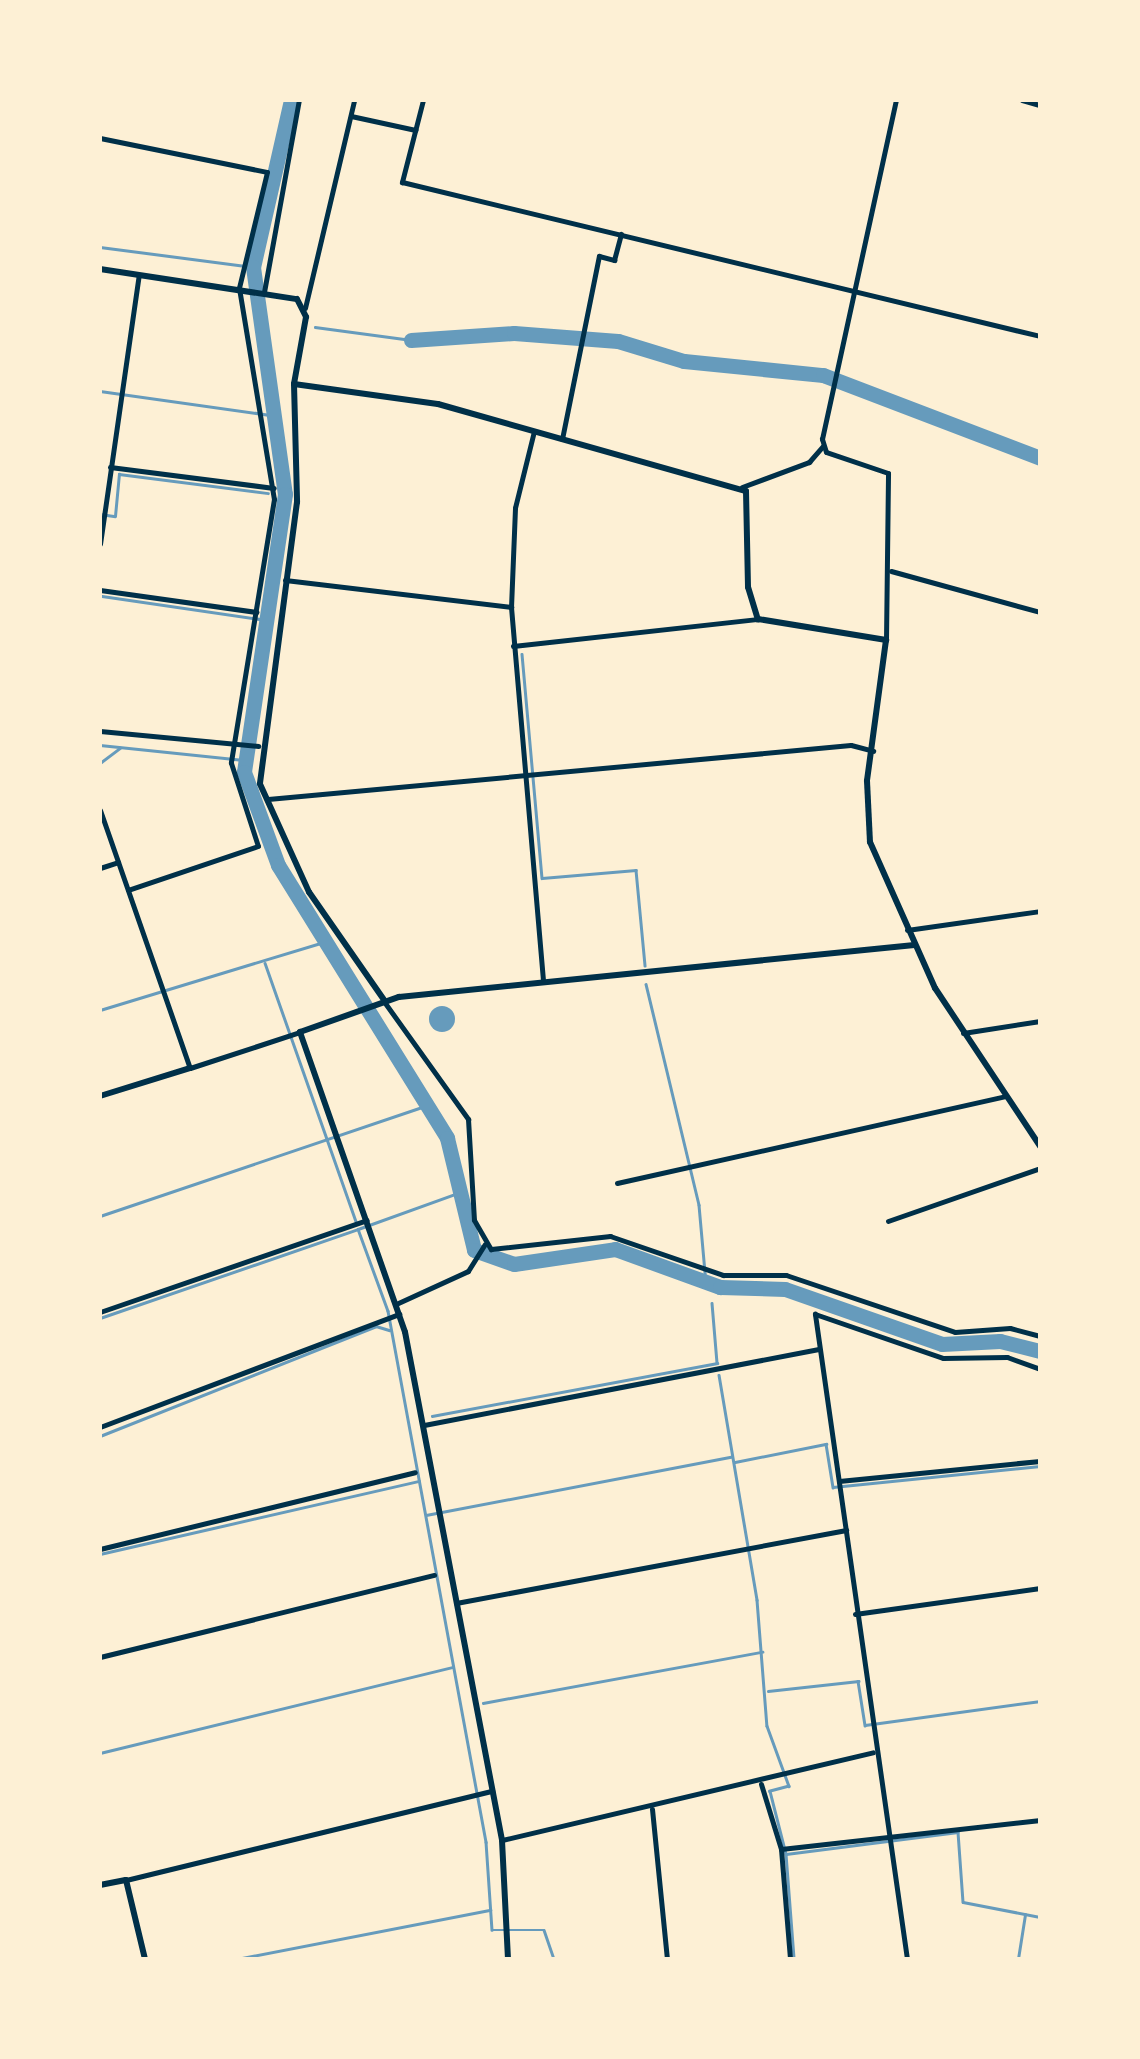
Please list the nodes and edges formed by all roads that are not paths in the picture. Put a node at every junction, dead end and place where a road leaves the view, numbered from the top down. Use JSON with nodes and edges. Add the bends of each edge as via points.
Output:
{"nodes":[{"id":1,"x":299,"y":100,"type":"edge"},
{"id":2,"x":354,"y":100,"type":"edge"},
{"id":3,"x":423,"y":100,"type":"edge"},
{"id":4,"x":896,"y":100,"type":"edge"},
{"id":5,"x":1022,"y":100,"type":"edge"},
{"id":6,"x":1040,"y":104,"type":"edge"},
{"id":7,"x":351,"y":116,"type":"junction"},
{"id":8,"x":415,"y":130,"type":"junction"},
{"id":9,"x":100,"y":138,"type":"edge"},
{"id":10,"x":620,"y":234,"type":"junction"},
{"id":11,"x":100,"y":269,"type":"edge"},
{"id":12,"x":139,"y":274,"type":"junction"},
{"id":13,"x":239,"y":288,"type":"junction"},
{"id":14,"x":852,"y":290,"type":"junction"},
{"id":15,"x":264,"y":292,"type":"junction"},
{"id":16,"x":305,"y":308,"type":"junction"},
{"id":17,"x":1040,"y":336,"type":"edge"},
{"id":18,"x":294,"y":384,"type":"junction"},
{"id":19,"x":534,"y":430,"type":"junction"},
{"id":20,"x":562,"y":439,"type":"junction"},
{"id":21,"x":822,"y":446,"type":"junction"},
{"id":22,"x":110,"y":468,"type":"junction"},
{"id":23,"x":742,"y":487,"type":"junction"},
{"id":24,"x":274,"y":488,"type":"junction"},
{"id":25,"x":103,"y":512,"type":"edge"},
{"id":26,"x":100,"y":544,"type":"edge"},
{"id":27,"x":891,"y":572,"type":"junction"},
{"id":28,"x":284,"y":580,"type":"junction"},
{"id":29,"x":100,"y":590,"type":"edge"},
{"id":30,"x":511,"y":606,"type":"junction"},
{"id":31,"x":1040,"y":612,"type":"edge"},
{"id":32,"x":255,"y":616,"type":"junction"},
{"id":33,"x":758,"y":619,"type":"junction"},
{"id":34,"x":886,"y":640,"type":"junction"},
{"id":35,"x":512,"y":646,"type":"junction"},
{"id":36,"x":100,"y":731,"type":"edge"},
{"id":37,"x":235,"y":743,"type":"junction"},
{"id":38,"x":255,"y":746,"type":"junction"},
{"id":39,"x":873,"y":751,"type":"junction"},
{"id":40,"x":530,"y":774,"type":"junction"},
{"id":41,"x":265,"y":800,"type":"junction"},
{"id":42,"x":100,"y":810,"type":"edge"},
{"id":43,"x":118,"y":862,"type":"junction"},
{"id":44,"x":100,"y":868,"type":"edge"},
{"id":45,"x":128,"y":890,"type":"junction"},
{"id":46,"x":1040,"y":911,"type":"edge"},
{"id":47,"x":907,"y":930,"type":"junction"},
{"id":48,"x":914,"y":945,"type":"junction"},
{"id":49,"x":544,"y":984,"type":"junction"},
{"id":50,"x":382,"y":1001,"type":"junction"},
{"id":51,"x":1040,"y":1021,"type":"edge"},
{"id":52,"x":963,"y":1033,"type":"junction"},
{"id":53,"x":293,"y":1034,"type":"junction"},
{"id":54,"x":190,"y":1068,"type":"junction"},
{"id":55,"x":100,"y":1096,"type":"edge"},
{"id":56,"x":1005,"y":1096,"type":"junction"},
{"id":57,"x":1040,"y":1146,"type":"edge"},
{"id":58,"x":1040,"y":1168,"type":"edge"},
{"id":59,"x":617,"y":1183,"type":"dead end"},
{"id":60,"x":888,"y":1222,"type":"dead end"},
{"id":61,"x":363,"y":1224,"type":"junction"},
{"id":62,"x":484,"y":1245,"type":"junction"},
{"id":63,"x":396,"y":1304,"type":"junction"},
{"id":64,"x":100,"y":1312,"type":"edge"},
{"id":65,"x":392,"y":1316,"type":"junction"},
{"id":66,"x":1040,"y":1336,"type":"edge"},
{"id":67,"x":819,"y":1348,"type":"junction"},
{"id":68,"x":1040,"y":1369,"type":"edge"},
{"id":69,"x":424,"y":1425,"type":"junction"},
{"id":70,"x":100,"y":1428,"type":"edge"},
{"id":71,"x":1040,"y":1461,"type":"edge"},
{"id":72,"x":414,"y":1472,"type":"dead end"},
{"id":73,"x":839,"y":1485,"type":"junction"},
{"id":74,"x":846,"y":1530,"type":"junction"},
{"id":75,"x":100,"y":1549,"type":"edge"},
{"id":76,"x":434,"y":1575,"type":"dead end"},
{"id":77,"x":1040,"y":1588,"type":"edge"},
{"id":78,"x":456,"y":1603,"type":"junction"},
{"id":79,"x":855,"y":1614,"type":"junction"},
{"id":80,"x":100,"y":1657,"type":"edge"},
{"id":81,"x":873,"y":1752,"type":"junction"},
{"id":82,"x":760,"y":1784,"type":"junction"},
{"id":83,"x":492,"y":1791,"type":"junction"},
{"id":84,"x":652,"y":1809,"type":"junction"},
{"id":85,"x":1040,"y":1820,"type":"edge"},
{"id":86,"x":888,"y":1839,"type":"junction"},
{"id":87,"x":502,"y":1840,"type":"junction"},
{"id":88,"x":784,"y":1848,"type":"junction"},
{"id":89,"x":126,"y":1880,"type":"junction"},
{"id":90,"x":100,"y":1885,"type":"edge"},
{"id":91,"x":145,"y":1959,"type":"edge"},
{"id":92,"x":508,"y":1959,"type":"edge"},
{"id":93,"x":667,"y":1959,"type":"edge"},
{"id":94,"x":790,"y":1959,"type":"edge"},
{"id":95,"x":907,"y":1959,"type":"edge"}],
"edges":[{"from":1,"to":15,"type":"street"},
{"from":2,"to":7,"type":"street"},
{"from":3,"to":8,"type":"street"},
{"from":4,"to":14,"type":"street"},
{"from":5,"to":6,"type":"street"},
{"from":7,"to":8,"type":"street"},
{"from":7,"to":16,"type":"street"},
{"from":8,"to":10,"type":"street","via":[[402,182]]},
{"from":9,"to":13,"type":"street","via":[[266,172]]},
{"from":10,"to":14,"type":"street"},
{"from":10,"to":20,"type":"street","via":[[614,260],[599,256]]},
{"from":11,"to":12,"type":"street"},
{"from":12,"to":13,"type":"street"},
{"from":12,"to":22,"type":"street"},
{"from":13,"to":15,"type":"street"},
{"from":13,"to":24,"type":"street"},
{"from":14,"to":17,"type":"street"},
{"from":14,"to":21,"type":"street"},
{"from":15,"to":16,"type":"street"},
{"from":16,"to":18,"type":"street"},
{"from":18,"to":19,"type":"street","via":[[438,404]]},
{"from":18,"to":28,"type":"street","via":[[297,502]]},
{"from":19,"to":20,"type":"street"},
{"from":19,"to":30,"type":"street","via":[[515,508]]},
{"from":20,"to":23,"type":"street"},
{"from":21,"to":23,"type":"street","via":[[808,462]]},
{"from":21,"to":27,"type":"street","via":[[888,473]]},
{"from":22,"to":24,"type":"street"},
{"from":22,"to":25,"type":"street"},
{"from":23,"to":33,"type":"street"},
{"from":24,"to":32,"type":"street"},
{"from":25,"to":26,"type":"street"},
{"from":27,"to":31,"type":"street"},
{"from":27,"to":34,"type":"street"},
{"from":28,"to":30,"type":"street"},
{"from":28,"to":38,"type":"street"},
{"from":29,"to":32,"type":"street"},
{"from":30,"to":35,"type":"street"},
{"from":32,"to":37,"type":"street"},
{"from":33,"to":34,"type":"street"},
{"from":33,"to":35,"type":"street"},
{"from":34,"to":39,"type":"street"},
{"from":35,"to":40,"type":"street"},
{"from":36,"to":37,"type":"street"},
{"from":37,"to":38,"type":"street"},
{"from":37,"to":45,"type":"street","via":[[231,760],[258,846]]},
{"from":38,"to":41,"type":"street"},
{"from":39,"to":40,"type":"street","via":[[852,745]]},
{"from":39,"to":47,"type":"street","via":[[870,842]]},
{"from":40,"to":41,"type":"street"},
{"from":40,"to":49,"type":"street"},
{"from":41,"to":50,"type":"street","via":[[309,892]]},
{"from":42,"to":43,"type":"street"},
{"from":43,"to":44,"type":"street"},
{"from":43,"to":45,"type":"street"},
{"from":45,"to":54,"type":"street"},
{"from":46,"to":47,"type":"street"},
{"from":47,"to":48,"type":"street"},
{"from":48,"to":49,"type":"street"},
{"from":48,"to":52,"type":"street"},
{"from":49,"to":50,"type":"street"},
{"from":50,"to":53,"type":"street"},
{"from":50,"to":62,"type":"street","via":[[468,1119]]},
{"from":51,"to":52,"type":"street"},
{"from":52,"to":56,"type":"street"},
{"from":53,"to":54,"type":"street"},
{"from":53,"to":61,"type":"street","via":[[337,1136]]},
{"from":54,"to":55,"type":"street"},
{"from":56,"to":57,"type":"street"},
{"from":56,"to":59,"type":"street"},
{"from":58,"to":60,"type":"street"},
{"from":61,"to":63,"type":"street"},
{"from":61,"to":64,"type":"street"},
{"from":62,"to":63,"type":"street","via":[[474,1265]]},
{"from":62,"to":66,"type":"street","via":[[512,1251],[610,1236],[713,1272],[786,1275],[955,1332],[1010,1328]]},
{"from":63,"to":65,"type":"street"},
{"from":65,"to":69,"type":"street"},
{"from":65,"to":70,"type":"street"},
{"from":67,"to":68,"type":"street","via":[[816,1314],[943,1358],[1007,1357]]},
{"from":67,"to":69,"type":"street"},
{"from":67,"to":73,"type":"street"},
{"from":69,"to":78,"type":"street"},
{"from":71,"to":73,"type":"street"},
{"from":72,"to":75,"type":"street"},
{"from":73,"to":74,"type":"street"},
{"from":74,"to":78,"type":"street"},
{"from":74,"to":79,"type":"street"},
{"from":76,"to":80,"type":"street"},
{"from":77,"to":79,"type":"street"},
{"from":78,"to":83,"type":"street"},
{"from":79,"to":81,"type":"street"},
{"from":81,"to":82,"type":"street"},
{"from":81,"to":86,"type":"street"},
{"from":82,"to":84,"type":"street"},
{"from":82,"to":88,"type":"street"},
{"from":83,"to":87,"type":"street"},
{"from":83,"to":89,"type":"street"},
{"from":84,"to":87,"type":"street"},
{"from":84,"to":93,"type":"street"},
{"from":85,"to":86,"type":"street"},
{"from":86,"to":88,"type":"street"},
{"from":86,"to":95,"type":"street"},
{"from":87,"to":92,"type":"street"},
{"from":88,"to":94,"type":"street"},
{"from":89,"to":90,"type":"street"},
{"from":89,"to":91,"type":"street"}]}
